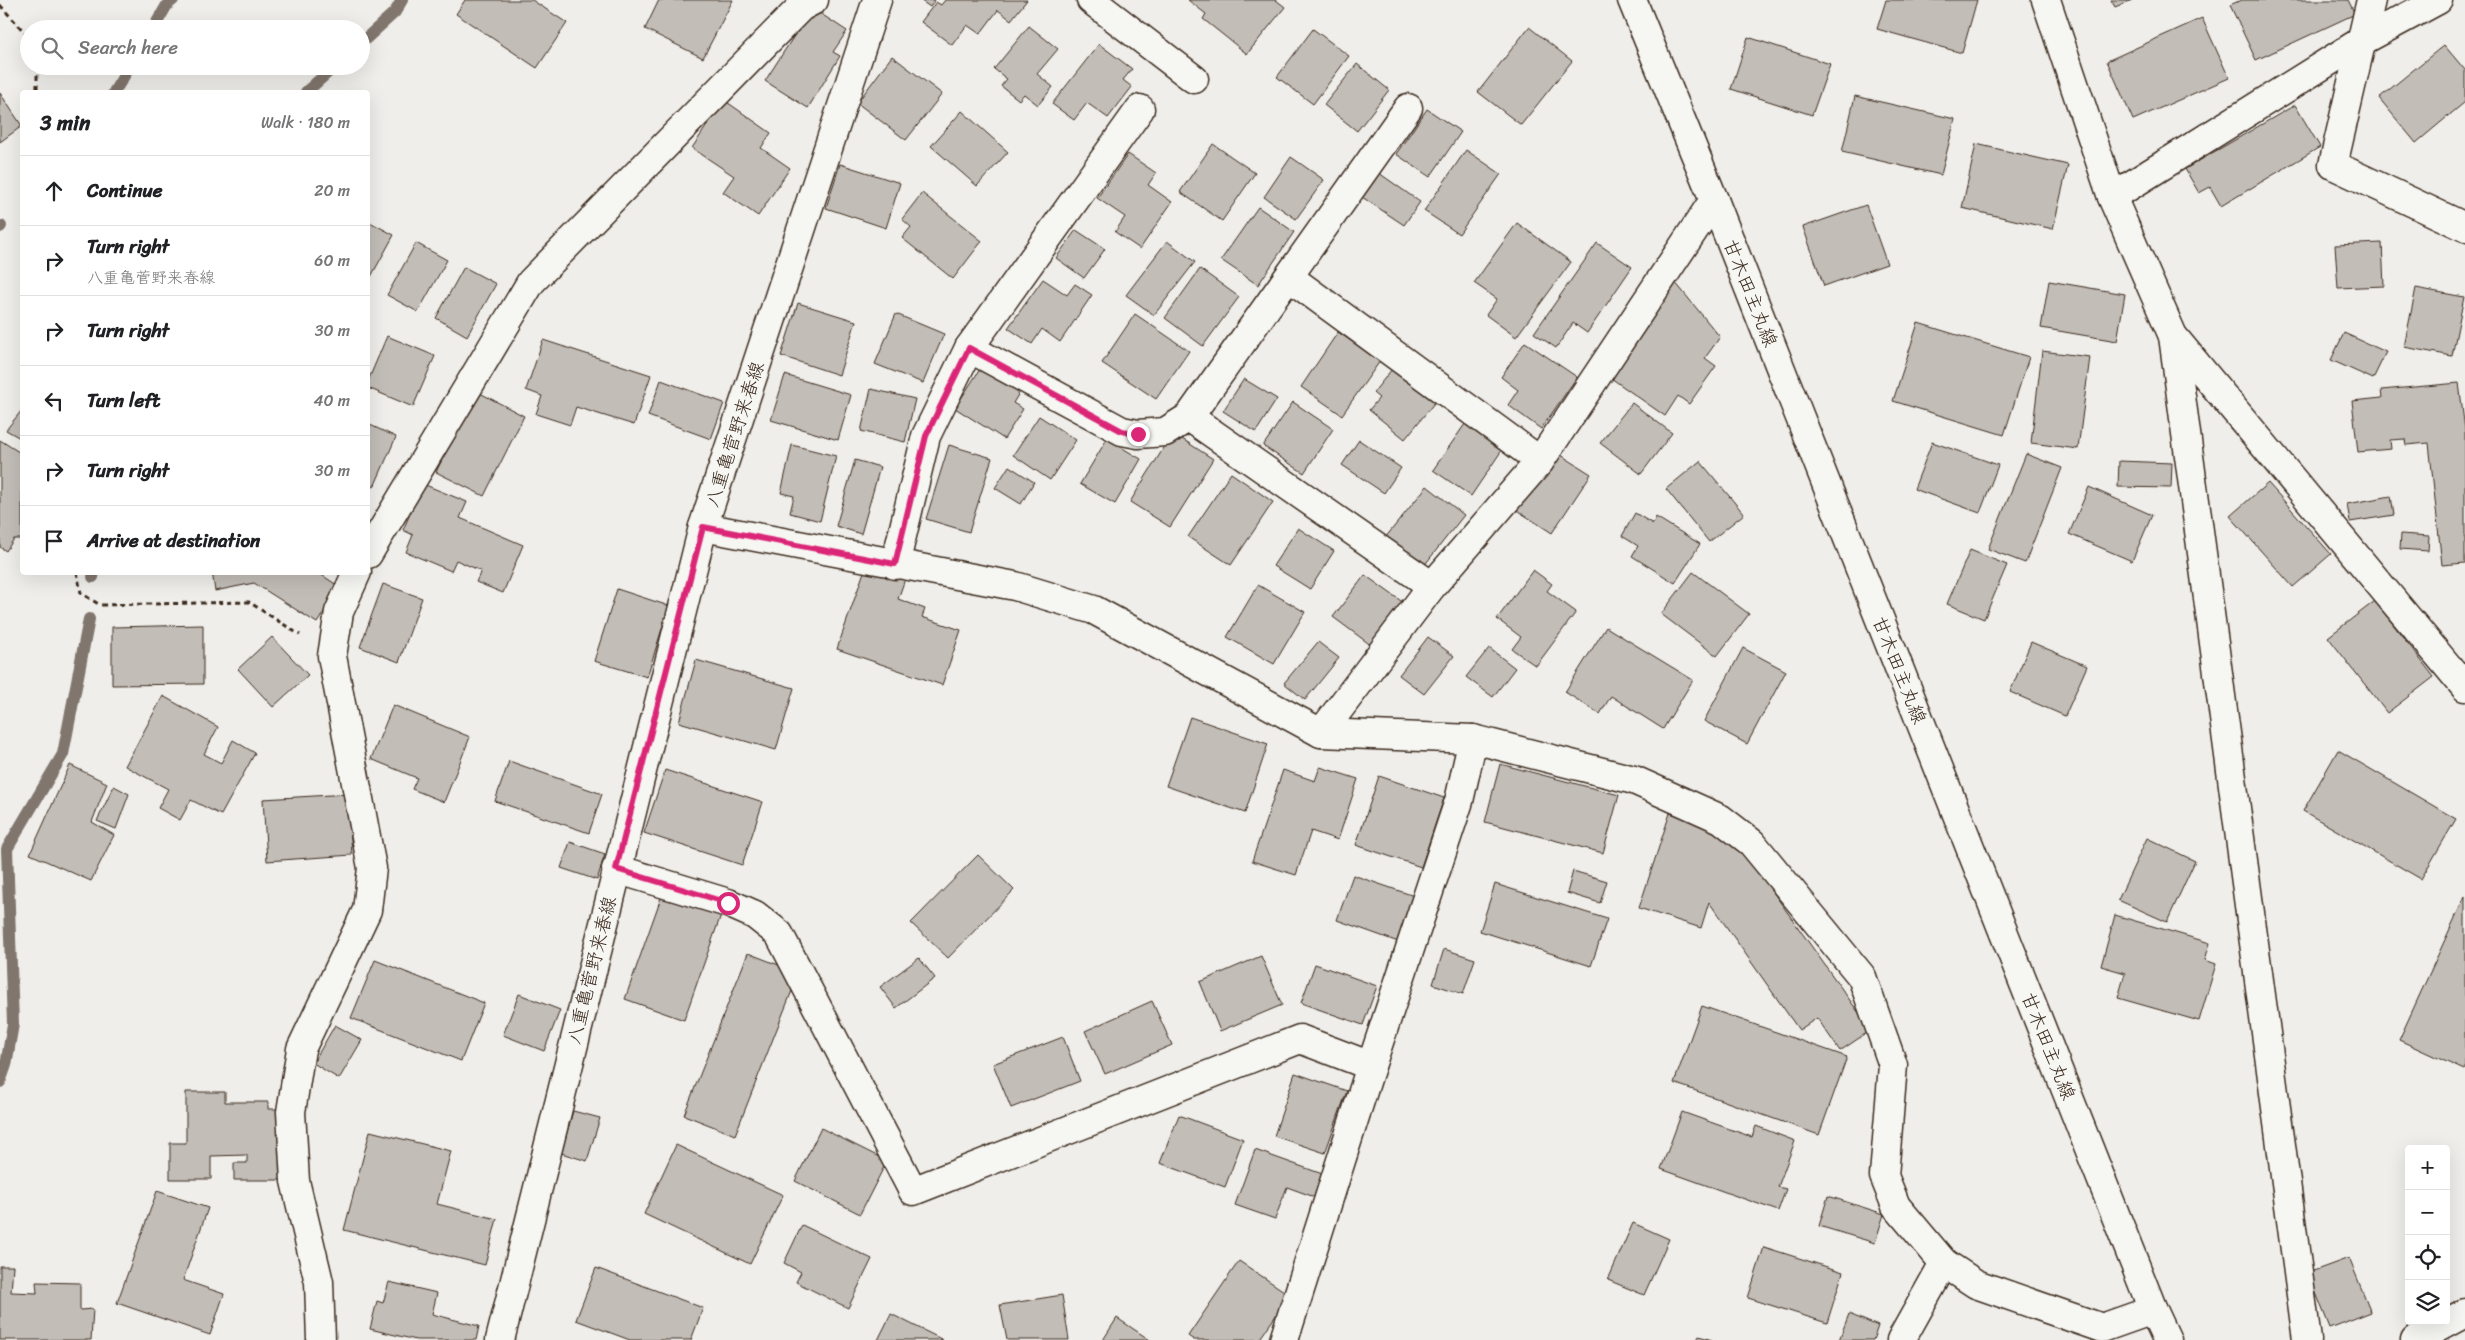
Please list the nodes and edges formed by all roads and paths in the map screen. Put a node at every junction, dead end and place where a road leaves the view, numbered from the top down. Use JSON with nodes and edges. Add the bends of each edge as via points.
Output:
{"nodes":[{"id":1,"x":814,"y":0,"type":"edge"},
{"id":2,"x":877,"y":0,"type":"edge"},
{"id":3,"x":1091,"y":0,"type":"edge"},
{"id":4,"x":1632,"y":0,"type":"edge"},
{"id":5,"x":2046,"y":0,"type":"edge"},
{"id":6,"x":2371,"y":0,"type":"edge"},
{"id":7,"x":2438,"y":0,"type":"edge"},
{"id":8,"x":0,"y":5,"type":"edge"},
{"id":9,"x":20,"y":27,"type":"edge"},
{"id":10,"x":2360,"y":42,"type":"junction"},
{"id":11,"x":37,"y":75,"type":"edge"},
{"id":12,"x":1194,"y":79,"type":"dead end"},
{"id":13,"x":37,"y":90,"type":"edge"},
{"id":14,"x":1408,"y":108,"type":"dead end"},
{"id":15,"x":1140,"y":109,"type":"dead end"},
{"id":16,"x":2112,"y":197,"type":"junction"},
{"id":17,"x":1714,"y":200,"type":"junction"},
{"id":18,"x":2465,"y":227,"type":"edge"},
{"id":19,"x":1288,"y":277,"type":"junction"},
{"id":20,"x":2173,"y":336,"type":"junction"},
{"id":21,"x":969,"y":348,"type":"junction"},
{"id":22,"x":1189,"y":417,"type":"junction"},
{"id":23,"x":1540,"y":461,"type":"junction"},
{"id":24,"x":703,"y":527,"type":"junction"},
{"id":25,"x":370,"y":551,"type":"edge"},
{"id":26,"x":895,"y":564,"type":"junction"},
{"id":27,"x":78,"y":575,"type":"edge"},
{"id":28,"x":356,"y":575,"type":"edge"},
{"id":29,"x":1432,"y":586,"type":"junction"},
{"id":30,"x":332,"y":656,"type":"junction"},
{"id":31,"x":2465,"y":686,"type":"edge"},
{"id":32,"x":1321,"y":733,"type":"junction"},
{"id":33,"x":1472,"y":739,"type":"junction"},
{"id":34,"x":616,"y":869,"type":"junction"},
{"id":35,"x":1370,"y":1066,"type":"junction"},
{"id":36,"x":1944,"y":1263,"type":"junction"},
{"id":37,"x":2153,"y":1310,"type":"junction"},
{"id":38,"x":2465,"y":1313,"type":"edge"},
{"id":39,"x":321,"y":1340,"type":"edge"},
{"id":40,"x":500,"y":1340,"type":"edge"},
{"id":41,"x":1284,"y":1340,"type":"edge"},
{"id":42,"x":1901,"y":1340,"type":"edge"},
{"id":43,"x":2167,"y":1340,"type":"edge"},
{"id":44,"x":2307,"y":1340,"type":"edge"},
{"id":45,"x":2415,"y":1340,"type":"edge"}],
"edges":[{"from":1,"to":25,"type":"street","via":[[801,7],[531,282]]},
{"from":2,"to":24,"type":"street","name":"八重亀菅野来春線"},
{"from":3,"to":12,"type":"street"},
{"from":4,"to":17,"type":"street","name":"甘木田主丸線"},
{"from":5,"to":16,"type":"street"},
{"from":6,"to":10,"type":"street"},
{"from":7,"to":10,"type":"street"},
{"from":8,"to":9,"type":"path"},
{"from":10,"to":16,"type":"street"},
{"from":10,"to":18,"type":"street","via":[[2333,165]]},
{"from":11,"to":13,"type":"path"},
{"from":14,"to":19,"type":"street"},
{"from":15,"to":21,"type":"street"},
{"from":16,"to":20,"type":"street"},
{"from":17,"to":23,"type":"street"},
{"from":17,"to":37,"type":"street","name":"甘木田主丸線"},
{"from":19,"to":22,"type":"street"},
{"from":19,"to":23,"type":"street"},
{"from":20,"to":31,"type":"street"},
{"from":20,"to":44,"type":"street"},
{"from":21,"to":22,"type":"street","via":[[1122,431],[1138,434],[1165,432]]},
{"from":21,"to":26,"type":"street","via":[[926,436]]},
{"from":22,"to":29,"type":"street"},
{"from":23,"to":29,"type":"street"},
{"from":24,"to":26,"type":"street"},
{"from":24,"to":34,"type":"street","name":"八重亀菅野来春線"},
{"from":26,"to":32,"type":"street","via":[[1014,586],[1094,610]]},
{"from":27,"to":30,"type":"path","via":[[81,593],[100,605],[249,602]]},
{"from":28,"to":30,"type":"street","via":[[339,612]]},
{"from":29,"to":32,"type":"street"},
{"from":30,"to":39,"type":"street","via":[[372,868],[367,910],[301,1049],[291,1112],[294,1181],[319,1282]]},
{"from":32,"to":33,"type":"street"},
{"from":33,"to":35,"type":"street","via":[[1459,801]]},
{"from":33,"to":36,"type":"street","via":[[1634,780],[1721,819],[1752,843],[1862,977],[1893,1065],[1884,1176],[1896,1206]]},
{"from":34,"to":35,"type":"street","via":[[728,903],[755,914],[779,934],[912,1191],[1300,1039]]},
{"from":34,"to":40,"type":"street","name":"八重亀菅野来春線"},
{"from":35,"to":41,"type":"street"},
{"from":36,"to":37,"type":"street","via":[[1976,1284],[2102,1328]]},
{"from":36,"to":42,"type":"street"},
{"from":37,"to":43,"type":"street","name":"甘木田主丸線"},
{"from":38,"to":45,"type":"street"}]}
